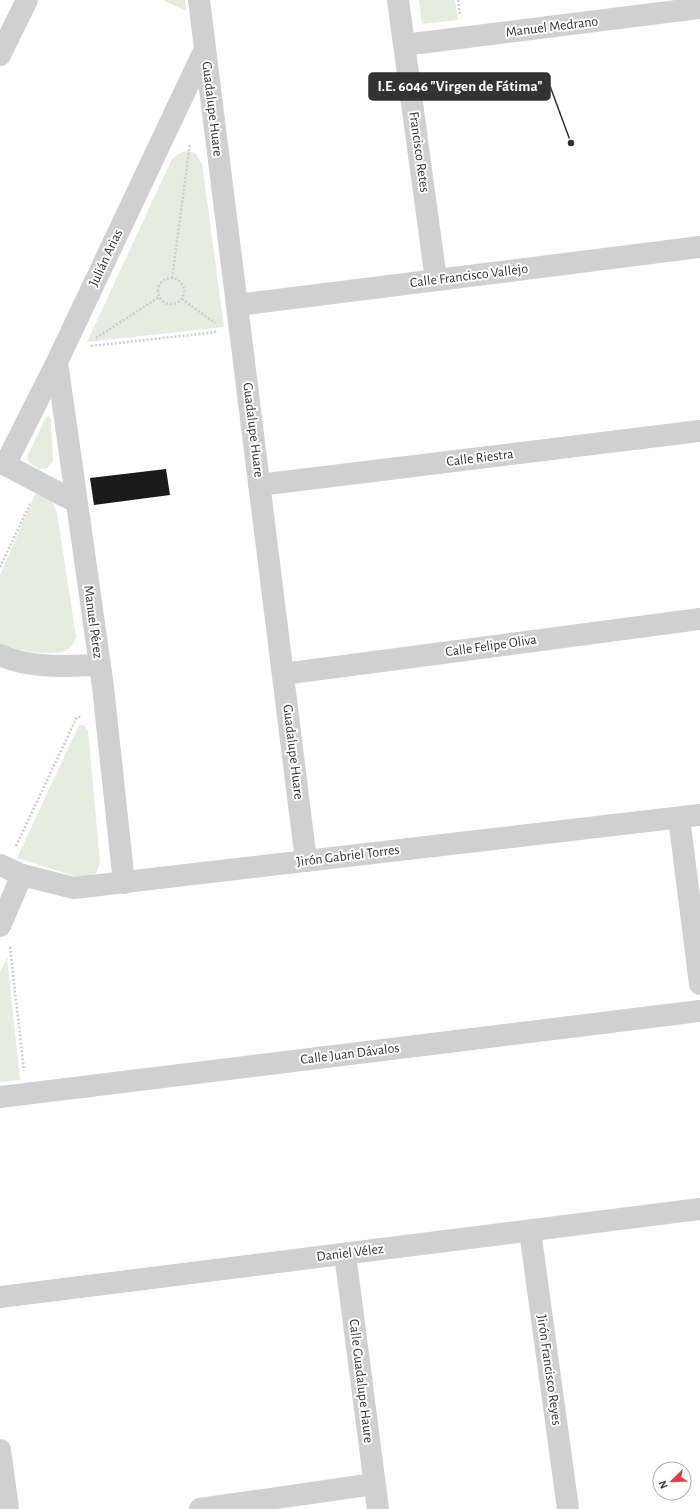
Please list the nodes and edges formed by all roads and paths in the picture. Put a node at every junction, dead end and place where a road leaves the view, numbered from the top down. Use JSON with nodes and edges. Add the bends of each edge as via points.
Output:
{"nodes":[{"id":1,"x":27,"y":0,"type":"edge"},
{"id":2,"x":199,"y":0,"type":"edge"},
{"id":3,"x":398,"y":0,"type":"edge"},
{"id":4,"x":700,"y":8,"type":"edge"},
{"id":5,"x":404,"y":45,"type":"junction"},
{"id":6,"x":205,"y":49,"type":"junction"},
{"id":7,"x":0,"y":55,"type":"edge"},
{"id":8,"x":183,"y":144,"type":"dead end"},
{"id":9,"x":190,"y":144,"type":"junction"},
{"id":10,"x":194,"y":146,"type":"dead end"},
{"id":11,"x":700,"y":248,"type":"edge"},
{"id":12,"x":172,"y":278,"type":"junction"},
{"id":13,"x":436,"y":280,"type":"junction"},
{"id":14,"x":159,"y":297,"type":"junction"},
{"id":15,"x":182,"y":299,"type":"junction"},
{"id":16,"x":237,"y":305,"type":"junction"},
{"id":17,"x":234,"y":330,"type":"junction"},
{"id":18,"x":67,"y":352,"type":"junction"},
{"id":19,"x":700,"y":431,"type":"edge"},
{"id":20,"x":3,"y":464,"type":"edge"},
{"id":21,"x":40,"y":483,"type":"junction"},
{"id":22,"x":259,"y":485,"type":"junction"},
{"id":23,"x":76,"y":502,"type":"junction"},
{"id":24,"x":0,"y":567,"type":"edge"},
{"id":25,"x":700,"y":619,"type":"edge"},
{"id":26,"x":0,"y":655,"type":"edge"},
{"id":27,"x":100,"y":665,"type":"junction"},
{"id":28,"x":283,"y":674,"type":"junction"},
{"id":29,"x":106,"y":717,"type":"junction"},
{"id":30,"x":690,"y":816,"type":"edge"},
{"id":31,"x":306,"y":861,"type":"junction"},
{"id":32,"x":9,"y":869,"type":"edge"},
{"id":33,"x":124,"y":883,"type":"junction"},
{"id":34,"x":3,"y":919,"type":"edge"},
{"id":35,"x":700,"y":984,"type":"edge"},
{"id":36,"x":700,"y":1011,"type":"edge"},
{"id":37,"x":27,"y":1094,"type":"junction"},
{"id":38,"x":0,"y":1097,"type":"edge"},
{"id":39,"x":700,"y":1210,"type":"edge"},
{"id":40,"x":530,"y":1231,"type":"junction"},
{"id":41,"x":345,"y":1254,"type":"junction"},
{"id":42,"x":0,"y":1297,"type":"edge"},
{"id":43,"x":0,"y":1450,"type":"edge"},
{"id":44,"x":374,"y":1484,"type":"junction"},
{"id":45,"x":8,"y":1509,"type":"edge"},
{"id":46,"x":200,"y":1509,"type":"edge"},
{"id":47,"x":378,"y":1509,"type":"edge"},
{"id":48,"x":568,"y":1509,"type":"edge"}],
"edges":[{"from":1,"to":7,"type":"street"},
{"from":2,"to":6,"type":"street","name":"Guadalupe Huare"},
{"from":3,"to":5,"type":"street","name":"Francisco Retes"},
{"from":4,"to":5,"type":"street","name":"Manuel Medrano"},
{"from":5,"to":13,"type":"street","name":"Francisco Retes"},
{"from":6,"to":16,"type":"street","name":"Guadalupe Huare"},
{"from":6,"to":18,"type":"street","name":"Julián Arias"},
{"from":8,"to":9,"type":"path"},
{"from":9,"to":10,"type":"path"},
{"from":9,"to":12,"type":"path"},
{"from":11,"to":13,"type":"street","name":"Calle Francisco Vallejo"},
{"from":12,"to":14,"type":"path","via":[[160,284]]},
{"from":12,"to":15,"type":"path","via":[[182,286]]},
{"from":13,"to":16,"type":"street","name":"Calle Francisco Vallejo"},
{"from":14,"to":15,"type":"path","via":[[163,302],[170,304]]},
{"from":14,"to":18,"type":"path"},
{"from":15,"to":17,"type":"path"},
{"from":16,"to":17,"type":"street","name":"Guadalupe Huare"},
{"from":17,"to":18,"type":"path"},
{"from":17,"to":22,"type":"street","name":"Guadalupe Huare"},
{"from":18,"to":20,"type":"street","name":"Julián Arias"},
{"from":18,"to":23,"type":"street","name":"Manuel Pérez"},
{"from":19,"to":22,"type":"street","name":"Calle Riestra"},
{"from":20,"to":21,"type":"street"},
{"from":21,"to":23,"type":"street"},
{"from":21,"to":24,"type":"path"},
{"from":22,"to":28,"type":"street","name":"Guadalupe Huare"},
{"from":23,"to":27,"type":"street","name":"Manuel Pérez"},
{"from":25,"to":28,"type":"street","name":"Calle Felipe Oliva"},
{"from":26,"to":27,"type":"street","via":[[45,667]]},
{"from":27,"to":29,"type":"street","name":"Manuel Pérez"},
{"from":28,"to":31,"type":"street","name":"Guadalupe Huare"},
{"from":29,"to":32,"type":"path","via":[[78,717]]},
{"from":29,"to":33,"type":"street","name":"Manuel Pérez"},
{"from":30,"to":31,"type":"street","name":"Jirón Gabriel Torres"},
{"from":30,"to":35,"type":"street"},
{"from":31,"to":33,"type":"street","name":"Jirón Gabriel Torres"},
{"from":32,"to":33,"type":"street","name":"Jirón Gabriel Torres","via":[[74,888]]},
{"from":32,"to":34,"type":"street"},
{"from":34,"to":37,"type":"path"},
{"from":36,"to":37,"type":"street","name":"Calle Juan Dávalos"},
{"from":37,"to":38,"type":"street","name":"Calle Juan Dávalos"},
{"from":39,"to":40,"type":"street","name":"Daniel Vélez"},
{"from":40,"to":41,"type":"street","name":"Daniel Vélez"},
{"from":40,"to":48,"type":"street","name":"Jirón Francisco Reyes"},
{"from":41,"to":42,"type":"street","name":"Daniel Vélez"},
{"from":41,"to":44,"type":"street","name":"Calle Guadalupe Haure"},
{"from":43,"to":45,"type":"street"},
{"from":44,"to":46,"type":"street"},
{"from":44,"to":47,"type":"street","name":"Calle Guadalupe Haure"}]}
